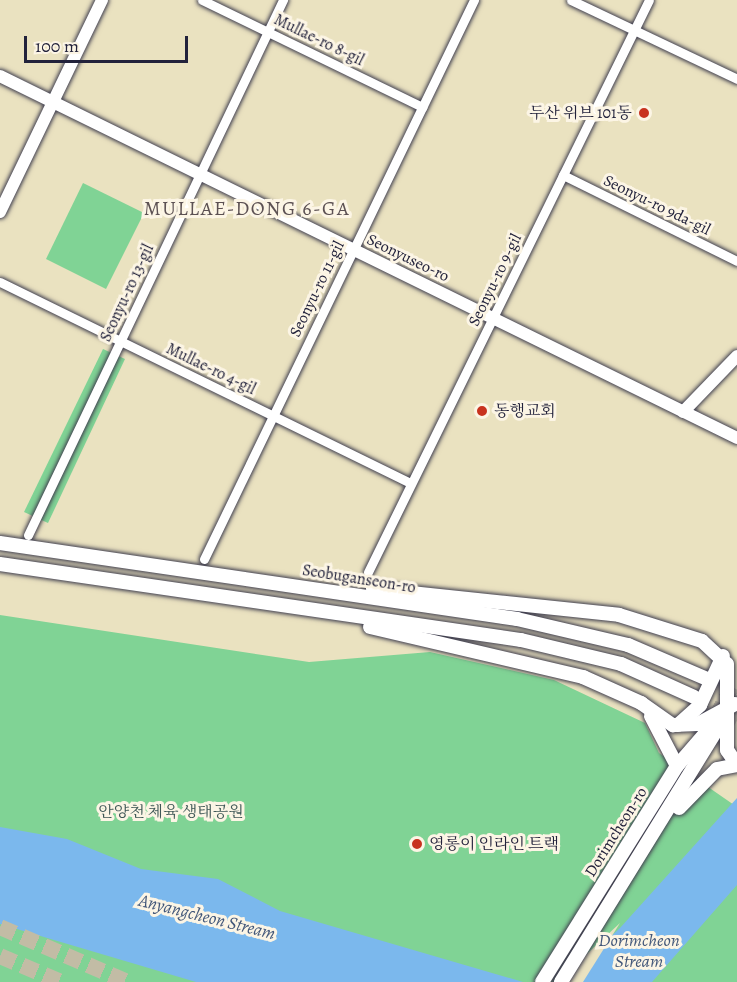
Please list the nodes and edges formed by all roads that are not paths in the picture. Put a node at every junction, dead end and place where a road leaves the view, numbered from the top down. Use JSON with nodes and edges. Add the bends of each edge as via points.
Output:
{"nodes":[{"id":1,"x":102,"y":0,"type":"edge"},
{"id":2,"x":202,"y":0,"type":"edge"},
{"id":3,"x":283,"y":0,"type":"edge"},
{"id":4,"x":474,"y":0,"type":"edge"},
{"id":5,"x":571,"y":0,"type":"edge"},
{"id":6,"x":649,"y":0,"type":"edge"},
{"id":7,"x":634,"y":31,"type":"junction"},
{"id":8,"x":268,"y":32,"type":"junction"},
{"id":9,"x":0,"y":76,"type":"edge"},
{"id":10,"x":737,"y":79,"type":"edge"},
{"id":11,"x":53,"y":102,"type":"junction"},
{"id":12,"x":422,"y":106,"type":"junction"},
{"id":13,"x":200,"y":174,"type":"junction"},
{"id":14,"x":563,"y":176,"type":"junction"},
{"id":15,"x":0,"y":212,"type":"edge"},
{"id":16,"x":353,"y":250,"type":"junction"},
{"id":17,"x":737,"y":261,"type":"edge"},
{"id":18,"x":0,"y":282,"type":"edge"},
{"id":19,"x":493,"y":318,"type":"junction"},
{"id":20,"x":121,"y":341,"type":"junction"},
{"id":21,"x":737,"y":356,"type":"edge"},
{"id":22,"x":683,"y":412,"type":"junction"},
{"id":23,"x":273,"y":416,"type":"junction"},
{"id":24,"x":737,"y":438,"type":"edge"},
{"id":25,"x":410,"y":483,"type":"junction"},
{"id":26,"x":28,"y":535,"type":"dead end"},
{"id":27,"x":0,"y":543,"type":"edge"},
{"id":28,"x":204,"y":559,"type":"dead end"},
{"id":29,"x":0,"y":564,"type":"edge"},
{"id":30,"x":368,"y":572,"type":"dead end"},
{"id":31,"x":275,"y":583,"type":"junction"},
{"id":32,"x":272,"y":605,"type":"junction"},
{"id":33,"x":726,"y":653,"type":"edge"},
{"id":34,"x":705,"y":678,"type":"tunnel mouth"},
{"id":35,"x":694,"y":697,"type":"tunnel mouth"},
{"id":36,"x":734,"y":702,"type":"edge"},
{"id":37,"x":641,"y":703,"type":"junction"},
{"id":38,"x":673,"y":725,"type":"junction"},
{"id":39,"x":737,"y":742,"type":"edge"},
{"id":40,"x":735,"y":764,"type":"edge"},
{"id":41,"x":677,"y":766,"type":"junction"},
{"id":42,"x":649,"y":843,"type":"junction"},
{"id":43,"x":542,"y":982,"type":"edge"},
{"id":44,"x":561,"y":982,"type":"edge"}],
"edges":[{"from":1,"to":11,"type":"street"},
{"from":2,"to":8,"type":"street","name":"Mullae-ro 8-gil"},
{"from":3,"to":8,"type":"street","name":"Seonyu-ro 13-gil"},
{"from":4,"to":12,"type":"street","name":"Seonyu-ro 11-gil"},
{"from":5,"to":7,"type":"street"},
{"from":6,"to":7,"type":"street","name":"Seonyu-ro 9-gil"},
{"from":7,"to":10,"type":"street"},
{"from":7,"to":14,"type":"street","name":"Seonyu-ro 9-gil"},
{"from":8,"to":12,"type":"street","name":"Mullae-ro 8-gil"},
{"from":8,"to":13,"type":"street","name":"Seonyu-ro 13-gil"},
{"from":9,"to":11,"type":"street","name":"Seonyuseo-ro"},
{"from":11,"to":13,"type":"street","name":"Seonyuseo-ro"},
{"from":11,"to":15,"type":"street"},
{"from":12,"to":16,"type":"street","name":"Seonyu-ro 11-gil"},
{"from":13,"to":16,"type":"street","name":"Seonyuseo-ro"},
{"from":13,"to":20,"type":"street","name":"Seonyu-ro 13-gil"},
{"from":14,"to":17,"type":"street","name":"Seonyu-ro 9da-gil"},
{"from":14,"to":19,"type":"street","name":"Seonyu-ro 9-gil"},
{"from":16,"to":19,"type":"street","name":"Seonyuseo-ro"},
{"from":16,"to":23,"type":"street","name":"Seonyu-ro 11-gil"},
{"from":18,"to":20,"type":"street","name":"Mullae-ro 4-gil"},
{"from":19,"to":22,"type":"street","name":"Seonyuseo-ro"},
{"from":19,"to":25,"type":"street","name":"Seonyu-ro 9-gil"},
{"from":20,"to":23,"type":"street","name":"Mullae-ro 4-gil"},
{"from":20,"to":26,"type":"street","name":"Seonyu-ro 13-gil"},
{"from":21,"to":22,"type":"street"},
{"from":22,"to":24,"type":"street","name":"Seonyuseo-ro"},
{"from":23,"to":25,"type":"street","name":"Mullae-ro 4-gil"},
{"from":23,"to":28,"type":"street","name":"Seonyu-ro 11-gil"},
{"from":25,"to":30,"type":"street","name":"Seonyu-ro 9-gil"},
{"from":27,"to":31,"type":"main road","name":"Seobuganseon-ro"},
{"from":29,"to":32,"type":"main road"},
{"from":31,"to":33,"type":"main road","via":[[619,615]]},
{"from":31,"to":34,"type":"main road","name":"Seobuganseon-ro","via":[[584,633]]},
{"from":32,"to":35,"type":"main road","via":[[581,652]]},
{"from":32,"to":37,"type":"main road","via":[[563,671]]},
{"from":33,"to":36,"type":"main road"},
{"from":33,"to":38,"type":"main road","via":[[692,716]]},
{"from":36,"to":38,"type":"main road","via":[[698,724]]},
{"from":36,"to":40,"type":"main road"},
{"from":36,"to":41,"type":"main road","name":"Dorimcheon-ro"},
{"from":36,"to":42,"type":"main road","name":"Dorimcheon-ro"},
{"from":37,"to":38,"type":"main road"},
{"from":37,"to":41,"type":"main road"},
{"from":39,"to":40,"type":"main road"},
{"from":40,"to":42,"type":"main road","via":[[717,769]]},
{"from":41,"to":43,"type":"main road","name":"Dorimcheon-ro"},
{"from":42,"to":44,"type":"main road","name":"Dorimcheon-ro"}]}
